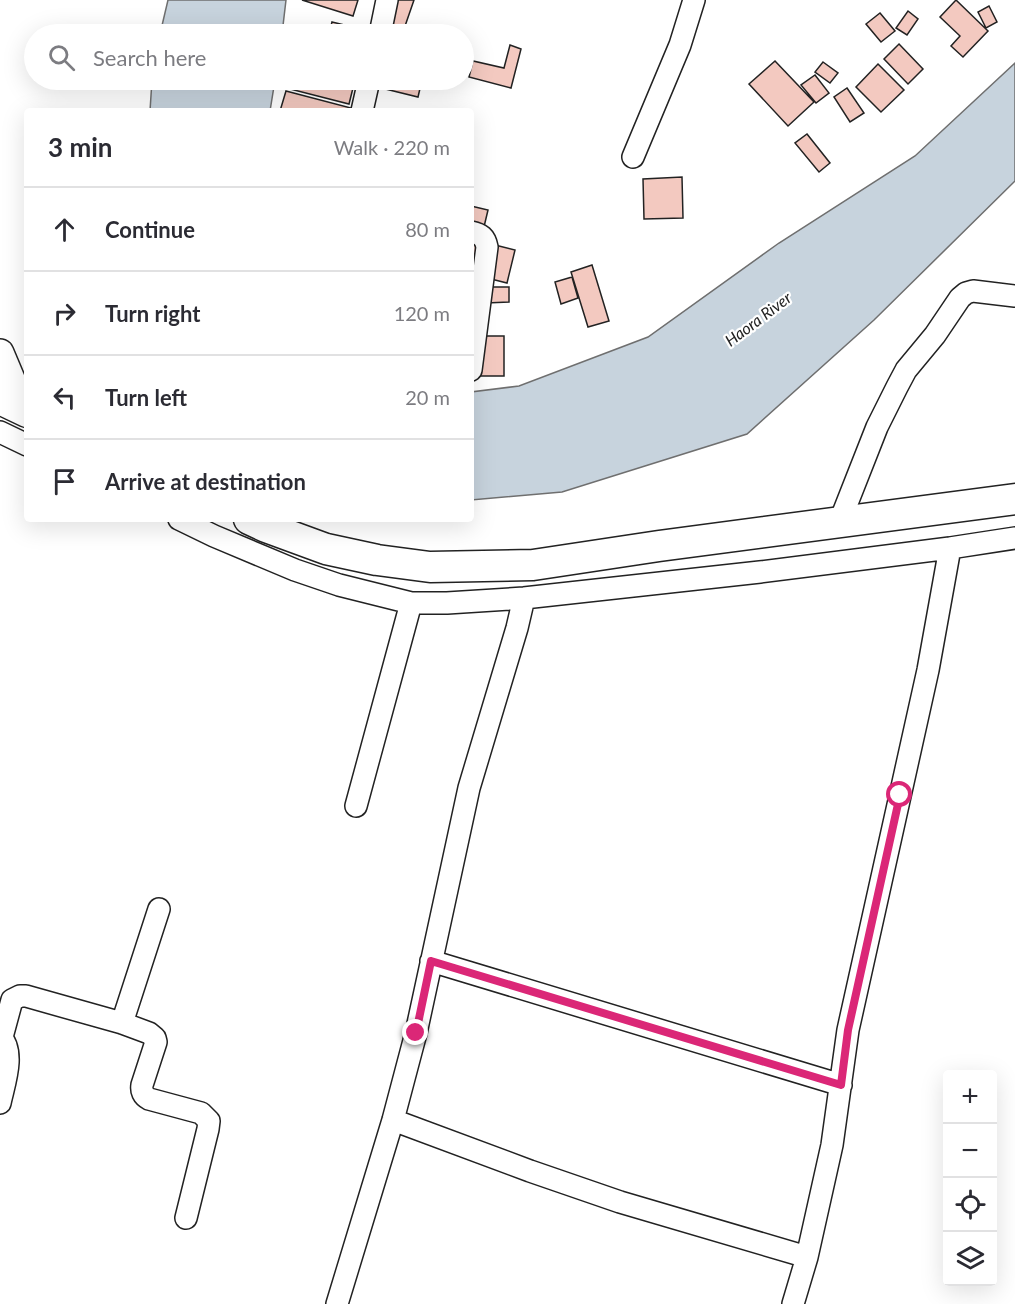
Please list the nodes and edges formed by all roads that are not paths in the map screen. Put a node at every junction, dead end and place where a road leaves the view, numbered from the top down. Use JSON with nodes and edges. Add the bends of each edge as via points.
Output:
{"nodes":[{"id":1,"x":387,"y":0,"type":"edge"},
{"id":2,"x":694,"y":0,"type":"edge"},
{"id":3,"x":382,"y":24,"type":"edge"},
{"id":4,"x":367,"y":90,"type":"edge"},
{"id":5,"x":363,"y":108,"type":"edge"},
{"id":6,"x":633,"y":157,"type":"dead end"},
{"id":7,"x":474,"y":233,"type":"edge"},
{"id":8,"x":1015,"y":296,"type":"edge"},
{"id":9,"x":474,"y":347,"type":"edge"},
{"id":10,"x":0,"y":353,"type":"edge"},
{"id":11,"x":17,"y":407,"type":"edge"},
{"id":12,"x":0,"y":432,"type":"edge"},
{"id":13,"x":24,"y":444,"type":"edge"},
{"id":14,"x":1015,"y":499,"type":"edge"},
{"id":15,"x":840,"y":521,"type":"junction"},
{"id":16,"x":185,"y":522,"type":"edge"},
{"id":17,"x":255,"y":522,"type":"edge"},
{"id":18,"x":1015,"y":538,"type":"edge"},
{"id":19,"x":950,"y":548,"type":"junction"},
{"id":20,"x":524,"y":598,"type":"junction"},
{"id":21,"x":411,"y":603,"type":"junction"},
{"id":22,"x":356,"y":806,"type":"dead end"},
{"id":23,"x":159,"y":909,"type":"dead end"},
{"id":24,"x":431,"y":961,"type":"junction"},
{"id":25,"x":122,"y":1023,"type":"junction"},
{"id":26,"x":1,"y":1037,"type":"edge"},
{"id":27,"x":841,"y":1085,"type":"junction"},
{"id":28,"x":0,"y":1103,"type":"edge"},
{"id":29,"x":393,"y":1120,"type":"junction"},
{"id":30,"x":186,"y":1218,"type":"dead end"},
{"id":31,"x":807,"y":1257,"type":"junction"},
{"id":32,"x":338,"y":1304,"type":"edge"},
{"id":33,"x":793,"y":1304,"type":"edge"}],
"edges":[{"from":1,"to":3,"type":"street"},
{"from":2,"to":6,"type":"street","via":[[680,45]]},
{"from":4,"to":5,"type":"street"},
{"from":7,"to":9,"type":"street","via":[[486,240],[487,247]]},
{"from":8,"to":15,"type":"street","via":[[974,291],[960,298],[906,370],[877,427]]},
{"from":10,"to":11,"type":"street"},
{"from":12,"to":13,"type":"street"},
{"from":14,"to":15,"type":"main road"},
{"from":15,"to":17,"type":"main road","via":[[533,565],[430,567],[326,549]]},
{"from":16,"to":21,"type":"street","via":[[295,570]]},
{"from":18,"to":19,"type":"street"},
{"from":19,"to":20,"type":"street"},
{"from":19,"to":27,"type":"street","via":[[928,670],[848,1030]]},
{"from":20,"to":21,"type":"street"},
{"from":20,"to":24,"type":"street","via":[[469,788]]},
{"from":21,"to":22,"type":"street"},
{"from":23,"to":25,"type":"street"},
{"from":24,"to":27,"type":"street"},
{"from":24,"to":29,"type":"street"},
{"from":25,"to":26,"type":"street","via":[[20,996],[12,1000]]},
{"from":25,"to":30,"type":"street","via":[[155,1038],[141,1089],[146,1097],[201,1113],[209,1121]]},
{"from":26,"to":28,"type":"street","via":[[8,1055]]},
{"from":27,"to":31,"type":"street"},
{"from":29,"to":31,"type":"street","via":[[620,1202]]},
{"from":29,"to":32,"type":"street"},
{"from":31,"to":33,"type":"street"}]}
